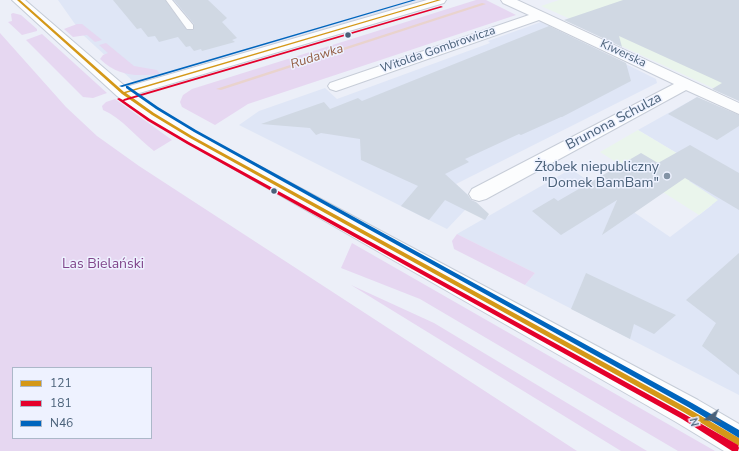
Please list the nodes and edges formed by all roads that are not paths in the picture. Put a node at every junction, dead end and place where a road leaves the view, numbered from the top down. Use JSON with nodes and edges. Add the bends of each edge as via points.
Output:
{"nodes":[{"id":1,"x":18,"y":0,"type":"edge"},
{"id":2,"x":169,"y":0,"type":"edge"},
{"id":3,"x":440,"y":0,"type":"edge"},
{"id":4,"x":507,"y":0,"type":"edge"},
{"id":5,"x":540,"y":15,"type":"junction"},
{"id":6,"x":190,"y":27,"type":"dead end"},
{"id":7,"x":686,"y":84,"type":"junction"},
{"id":8,"x":336,"y":86,"type":"dead end"},
{"id":9,"x":123,"y":93,"type":"junction"},
{"id":10,"x":739,"y":109,"type":"edge"},
{"id":11,"x":479,"y":194,"type":"dead end"},
{"id":12,"x":739,"y":442,"type":"edge"}],
"edges":[{"from":1,"to":9,"type":"street"},
{"from":2,"to":6,"type":"lane"},
{"from":3,"to":9,"type":"street"},
{"from":4,"to":5,"type":"street","name":"Kiwerska"},
{"from":5,"to":7,"type":"street","name":"Kiwerska"},
{"from":5,"to":8,"type":"street","name":"Witolda Gombrowicza"},
{"from":7,"to":10,"type":"street","name":"Kiwerska"},
{"from":7,"to":11,"type":"street","name":"Brunona Schulza"},
{"from":9,"to":12,"type":"street","via":[[191,137]]}]}
